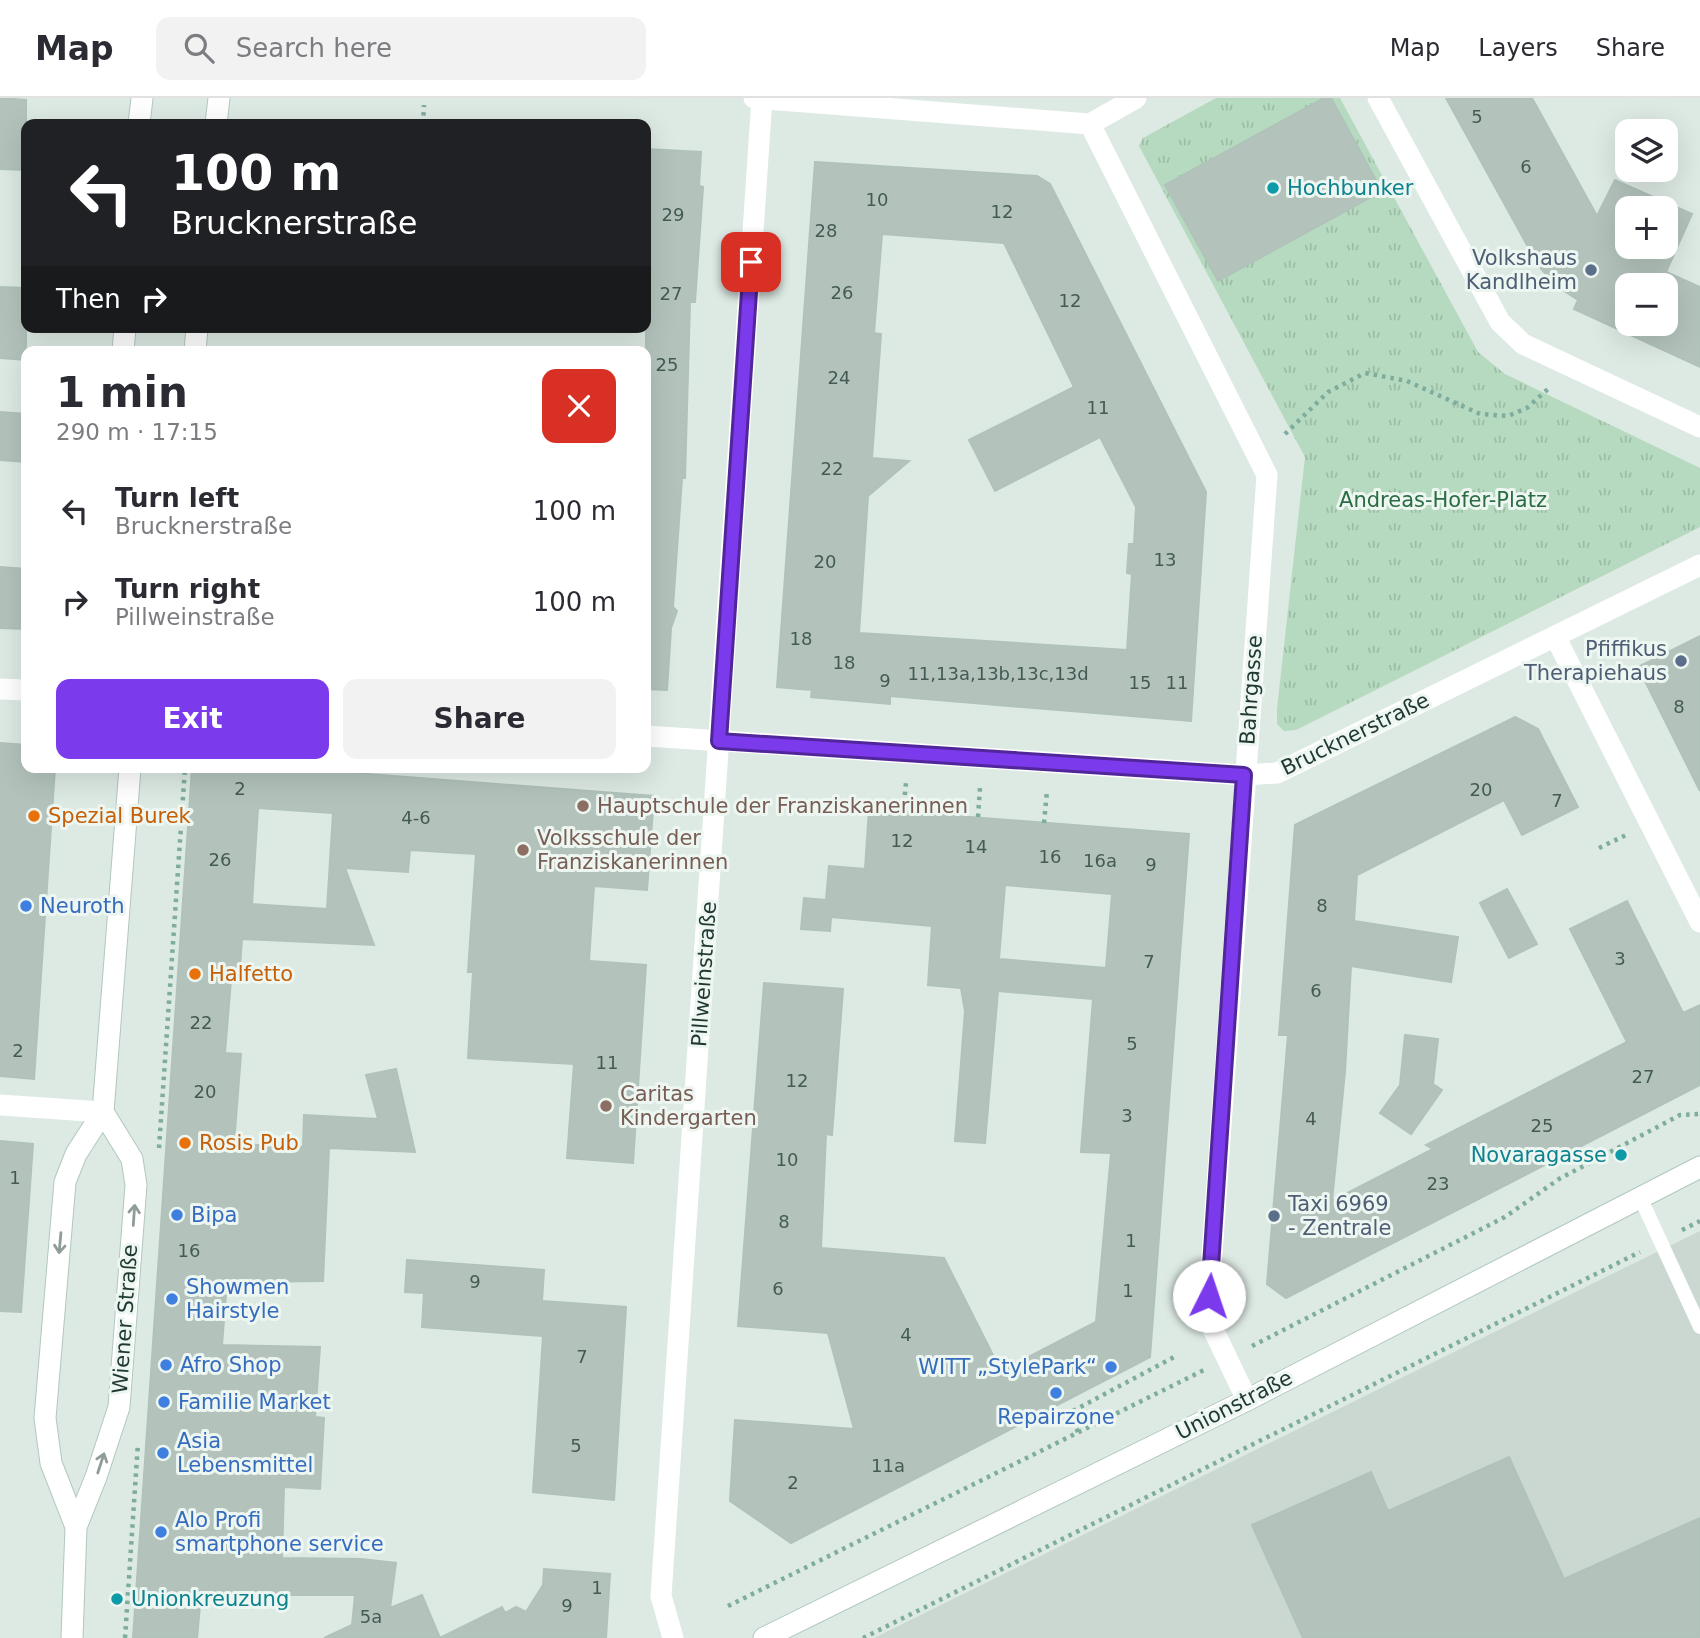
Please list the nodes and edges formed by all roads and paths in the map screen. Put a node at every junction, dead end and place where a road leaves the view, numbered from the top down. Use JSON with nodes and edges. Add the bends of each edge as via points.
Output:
{"nodes":[{"id":1,"x":142,"y":98,"type":"edge"},
{"id":2,"x":219,"y":98,"type":"edge"},
{"id":3,"x":754,"y":98,"type":"edge"},
{"id":4,"x":762,"y":98,"type":"edge"},
{"id":5,"x":1136,"y":98,"type":"edge"},
{"id":6,"x":1378,"y":98,"type":"edge"},
{"id":7,"x":424,"y":105,"type":"dead end"},
{"id":8,"x":140,"y":119,"type":"edge"},
{"id":9,"x":217,"y":119,"type":"edge"},
{"id":10,"x":423,"y":119,"type":"edge"},
{"id":11,"x":1090,"y":124,"type":"junction"},
{"id":12,"x":1548,"y":389,"type":"dead end"},
{"id":13,"x":1700,"y":427,"type":"edge"},
{"id":14,"x":1285,"y":434,"type":"dead end"},
{"id":15,"x":1700,"y":565,"type":"edge"},
{"id":16,"x":1555,"y":636,"type":"junction"},
{"id":17,"x":0,"y":689,"type":"edge"},
{"id":18,"x":21,"y":690,"type":"edge"},
{"id":19,"x":651,"y":736,"type":"edge"},
{"id":20,"x":719,"y":741,"type":"junction"},
{"id":21,"x":130,"y":773,"type":"edge"},
{"id":22,"x":1244,"y":775,"type":"junction"},
{"id":23,"x":906,"y":783,"type":"dead end"},
{"id":24,"x":980,"y":788,"type":"dead end"},
{"id":25,"x":1047,"y":791,"type":"dead end"},
{"id":26,"x":903,"y":812,"type":"dead end"},
{"id":27,"x":978,"y":817,"type":"dead end"},
{"id":28,"x":1044,"y":823,"type":"dead end"},
{"id":29,"x":1626,"y":835,"type":"dead end"},
{"id":30,"x":1598,"y":848,"type":"dead end"},
{"id":31,"x":1700,"y":922,"type":"edge"},
{"id":32,"x":0,"y":1105,"type":"edge"},
{"id":33,"x":103,"y":1112,"type":"junction"},
{"id":34,"x":1700,"y":1167,"type":"edge"},
{"id":35,"x":1640,"y":1197,"type":"junction"},
{"id":36,"x":1660,"y":1241,"type":"junction"},
{"id":37,"x":1700,"y":1327,"type":"edge"},
{"id":38,"x":1176,"y":1356,"type":"dead end"},
{"id":39,"x":1247,"y":1400,"type":"junction"},
{"id":40,"x":1078,"y":1432,"type":"dead end"},
{"id":41,"x":76,"y":1527,"type":"junction"},
{"id":42,"x":72,"y":1638,"type":"edge"},
{"id":43,"x":673,"y":1638,"type":"edge"},
{"id":44,"x":764,"y":1638,"type":"edge"},
{"id":45,"x":863,"y":1638,"type":"edge"}],
"edges":[{"from":1,"to":8,"type":"street"},
{"from":2,"to":9,"type":"street"},
{"from":3,"to":4,"type":"street"},
{"from":4,"to":11,"type":"street"},
{"from":4,"to":20,"type":"street","name":"Pillweinstraße"},
{"from":5,"to":11,"type":"street"},
{"from":6,"to":13,"type":"street","via":[[1500,322],[1523,344]]},
{"from":7,"to":10,"type":"path"},
{"from":11,"to":22,"type":"street","name":"Bahrgasse","via":[[1267,475]]},
{"from":12,"to":14,"type":"path","via":[[1527,408],[1508,416],[1480,414],[1407,381],[1365,373],[1328,392]]},
{"from":15,"to":16,"type":"street","name":"Brucknerstraße"},
{"from":16,"to":22,"type":"street","name":"Brucknerstraße","via":[[1277,773]]},
{"from":16,"to":31,"type":"street"},
{"from":17,"to":18,"type":"street"},
{"from":19,"to":20,"type":"street","name":"Brucknerstraße"},
{"from":20,"to":22,"type":"street","name":"Brucknerstraße"},
{"from":20,"to":43,"type":"street","name":"Pillweinstraße","via":[[661,1596]]},
{"from":21,"to":33,"type":"street","name":"Wiener Straße"},
{"from":22,"to":39,"type":"street","name":"Bahrgasse","via":[[1209,1296],[1213,1329]]},
{"from":23,"to":26,"type":"path"},
{"from":24,"to":27,"type":"path"},
{"from":25,"to":28,"type":"path"},
{"from":29,"to":30,"type":"path"},
{"from":32,"to":33,"type":"street"},
{"from":33,"to":41,"type":"street","name":"Wiener Straße","one_way":true,"via":[[76,1154],[65,1182],[45,1418],[51,1463]]},
{"from":41,"to":33,"type":"street","name":"Wiener Straße","one_way":true,"via":[[119,1407],[136,1185],[132,1158]]},
{"from":34,"to":35,"type":"street","name":"Unionstraße"},
{"from":35,"to":36,"type":"lane"},
{"from":35,"to":39,"type":"street","name":"Unionstraße"},
{"from":36,"to":37,"type":"lane"},
{"from":36,"to":45,"type":"path"},
{"from":38,"to":40,"type":"path","via":[[1069,1413]]},
{"from":39,"to":44,"type":"street","name":"Unionstraße"},
{"from":41,"to":42,"type":"street","name":"Wiener Straße"}]}
